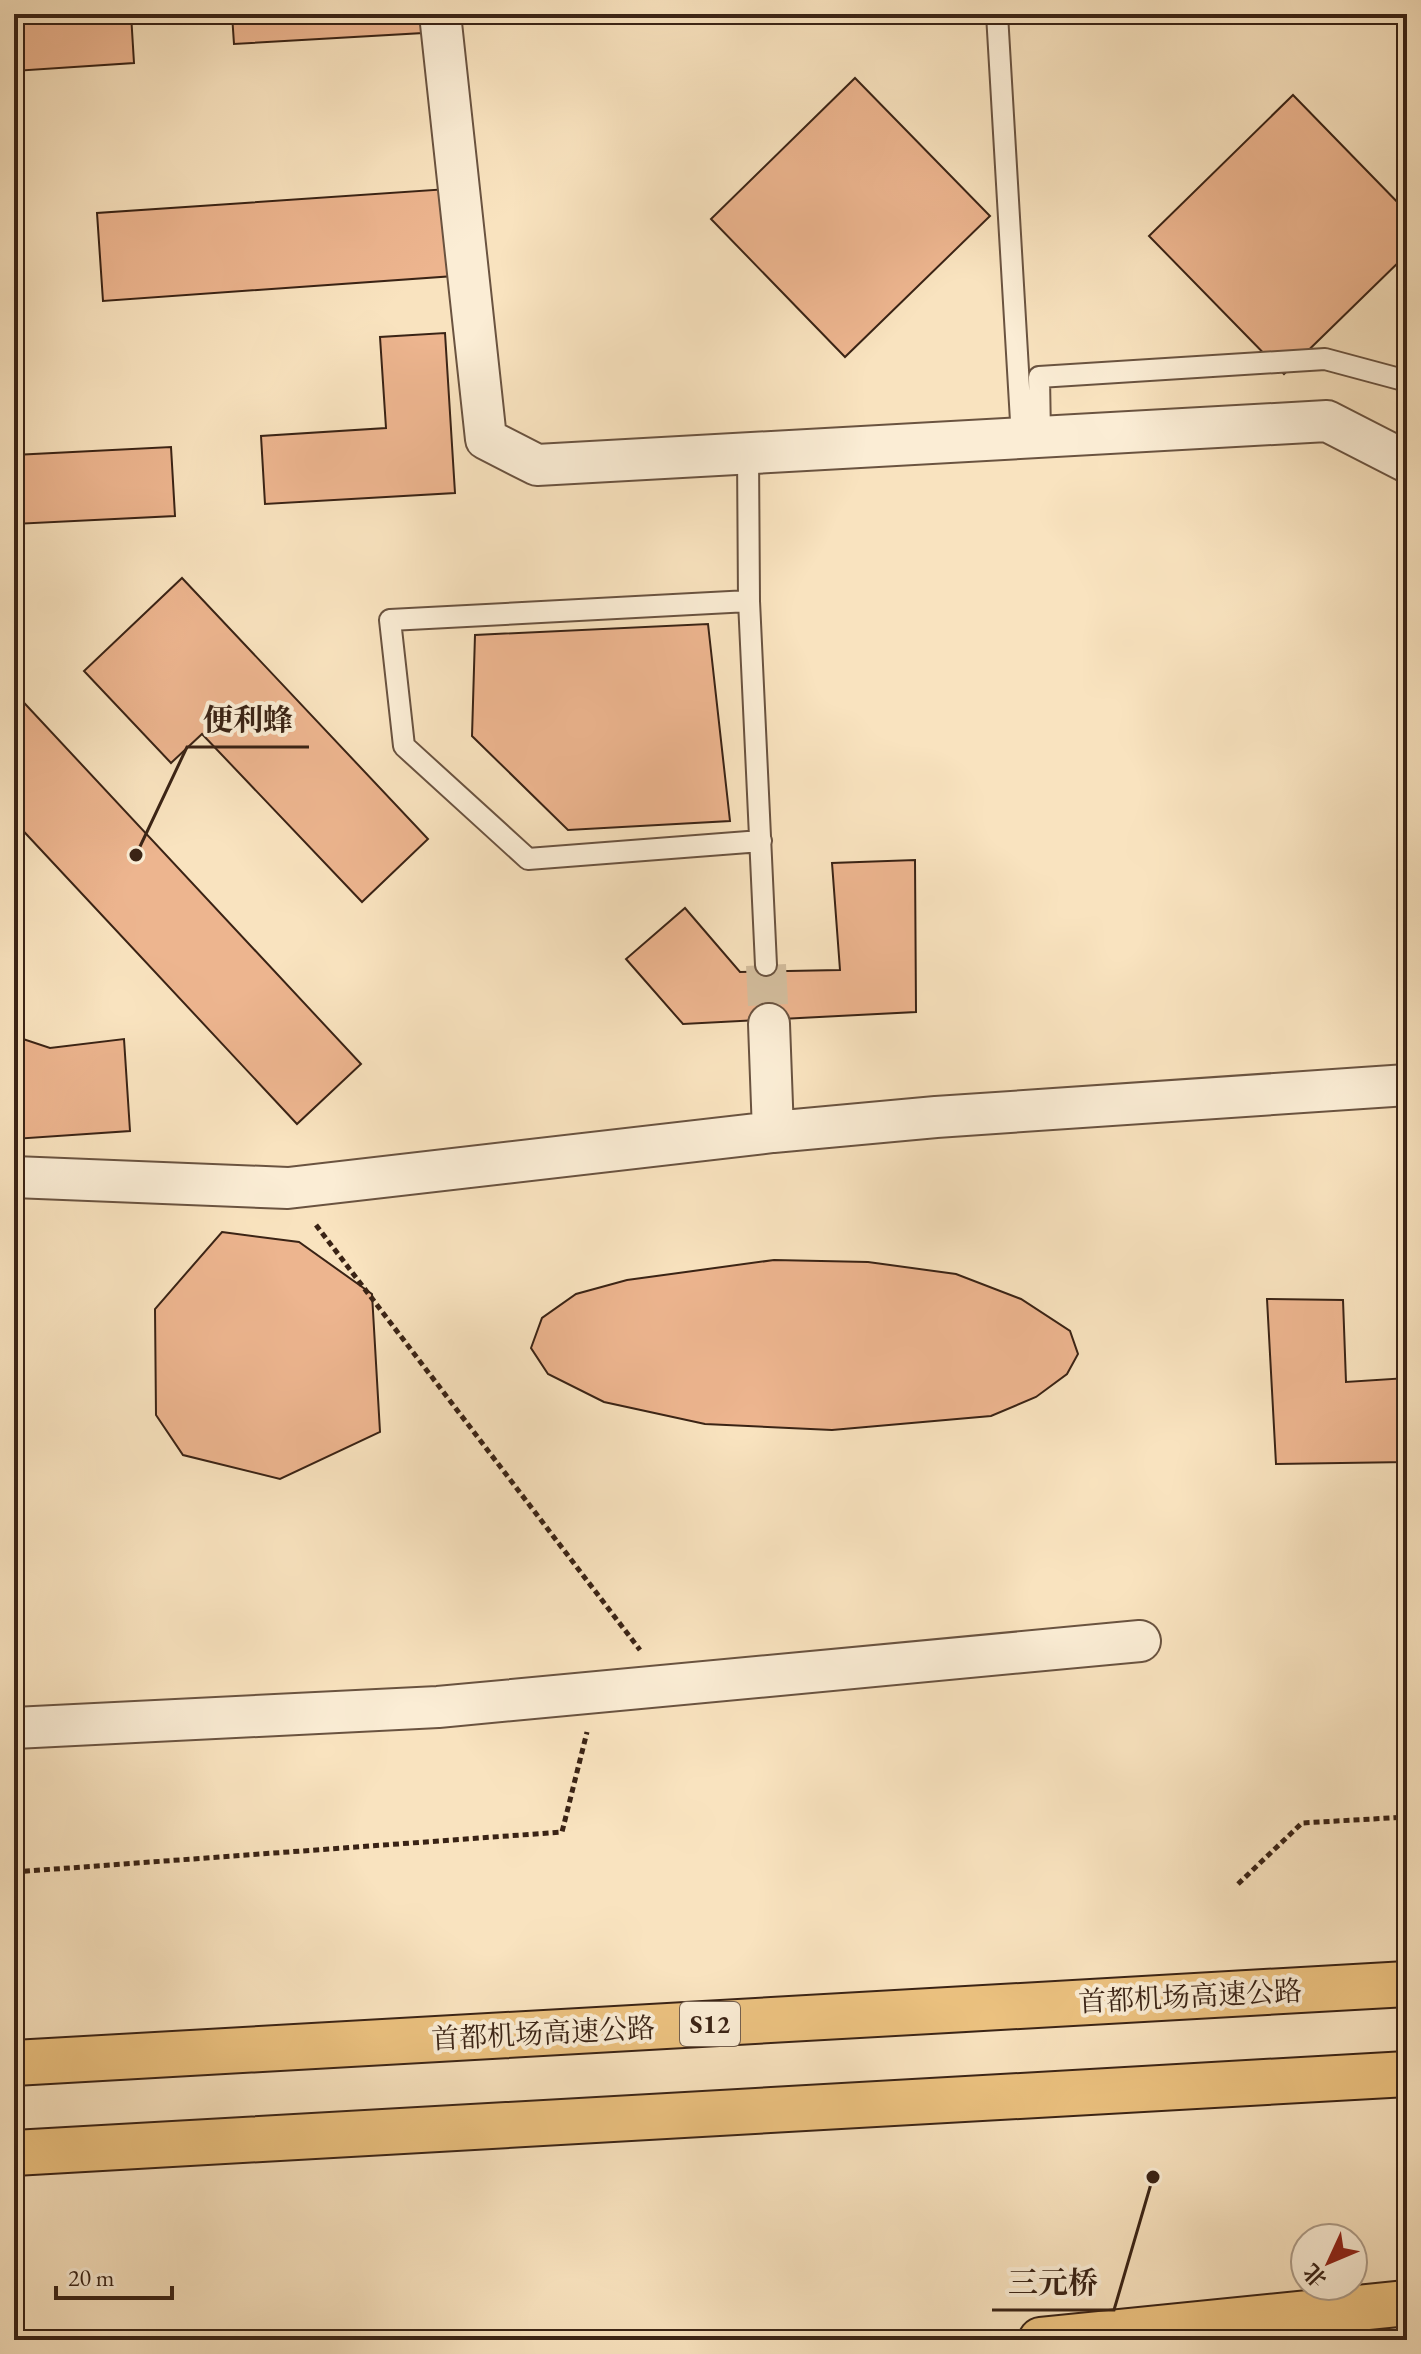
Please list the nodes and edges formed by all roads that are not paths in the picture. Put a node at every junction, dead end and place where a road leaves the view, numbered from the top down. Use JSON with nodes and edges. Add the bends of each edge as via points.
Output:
{"nodes":[{"id":1,"x":440,"y":14,"type":"edge"},
{"id":2,"x":997,"y":14,"type":"edge"},
{"id":3,"x":1407,"y":381,"type":"edge"},
{"id":4,"x":1031,"y":437,"type":"junction"},
{"id":5,"x":748,"y":453,"type":"junction"},
{"id":6,"x":1407,"y":462,"type":"edge"},
{"id":7,"x":749,"y":601,"type":"junction"},
{"id":8,"x":761,"y":841,"type":"junction"},
{"id":9,"x":766,"y":965,"type":"tunnel mouth"},
{"id":10,"x":769,"y":1024,"type":"tunnel mouth"},
{"id":11,"x":1407,"y":1085,"type":"edge"},
{"id":12,"x":773,"y":1132,"type":"junction"},
{"id":13,"x":14,"y":1177,"type":"edge"},
{"id":14,"x":1140,"y":1641,"type":"dead end"},
{"id":15,"x":14,"y":1728,"type":"edge"},
{"id":16,"x":1407,"y":1984,"type":"edge"},
{"id":17,"x":14,"y":2063,"type":"edge"},
{"id":18,"x":1407,"y":2074,"type":"edge"},
{"id":19,"x":14,"y":2153,"type":"edge"},
{"id":20,"x":1407,"y":2303,"type":"edge"},
{"id":21,"x":1041,"y":2340,"type":"edge"}],
"edges":[{"from":1,"to":5,"type":"street","via":[[486,439],[537,465]]},
{"from":2,"to":4,"type":"lane"},
{"from":3,"to":4,"type":"lane","via":[[1325,359],[1039,377]]},
{"from":4,"to":5,"type":"street"},
{"from":4,"to":6,"type":"street","via":[[1327,421]]},
{"from":5,"to":7,"type":"lane"},
{"from":7,"to":8,"type":"lane"},
{"from":7,"to":8,"type":"lane","via":[[390,620],[404,746],[528,859]]},
{"from":8,"to":9,"type":"lane"},
{"from":10,"to":12,"type":"street"},
{"from":11,"to":12,"type":"street"},
{"from":12,"to":13,"type":"street","via":[[288,1188]]},
{"from":14,"to":15,"type":"street","via":[[438,1707]]},
{"from":16,"to":17,"type":"highway","name":"首都机场高速公路","number":"S12"},
{"from":18,"to":19,"type":"highway"},
{"from":20,"to":21,"type":"highway"}]}
